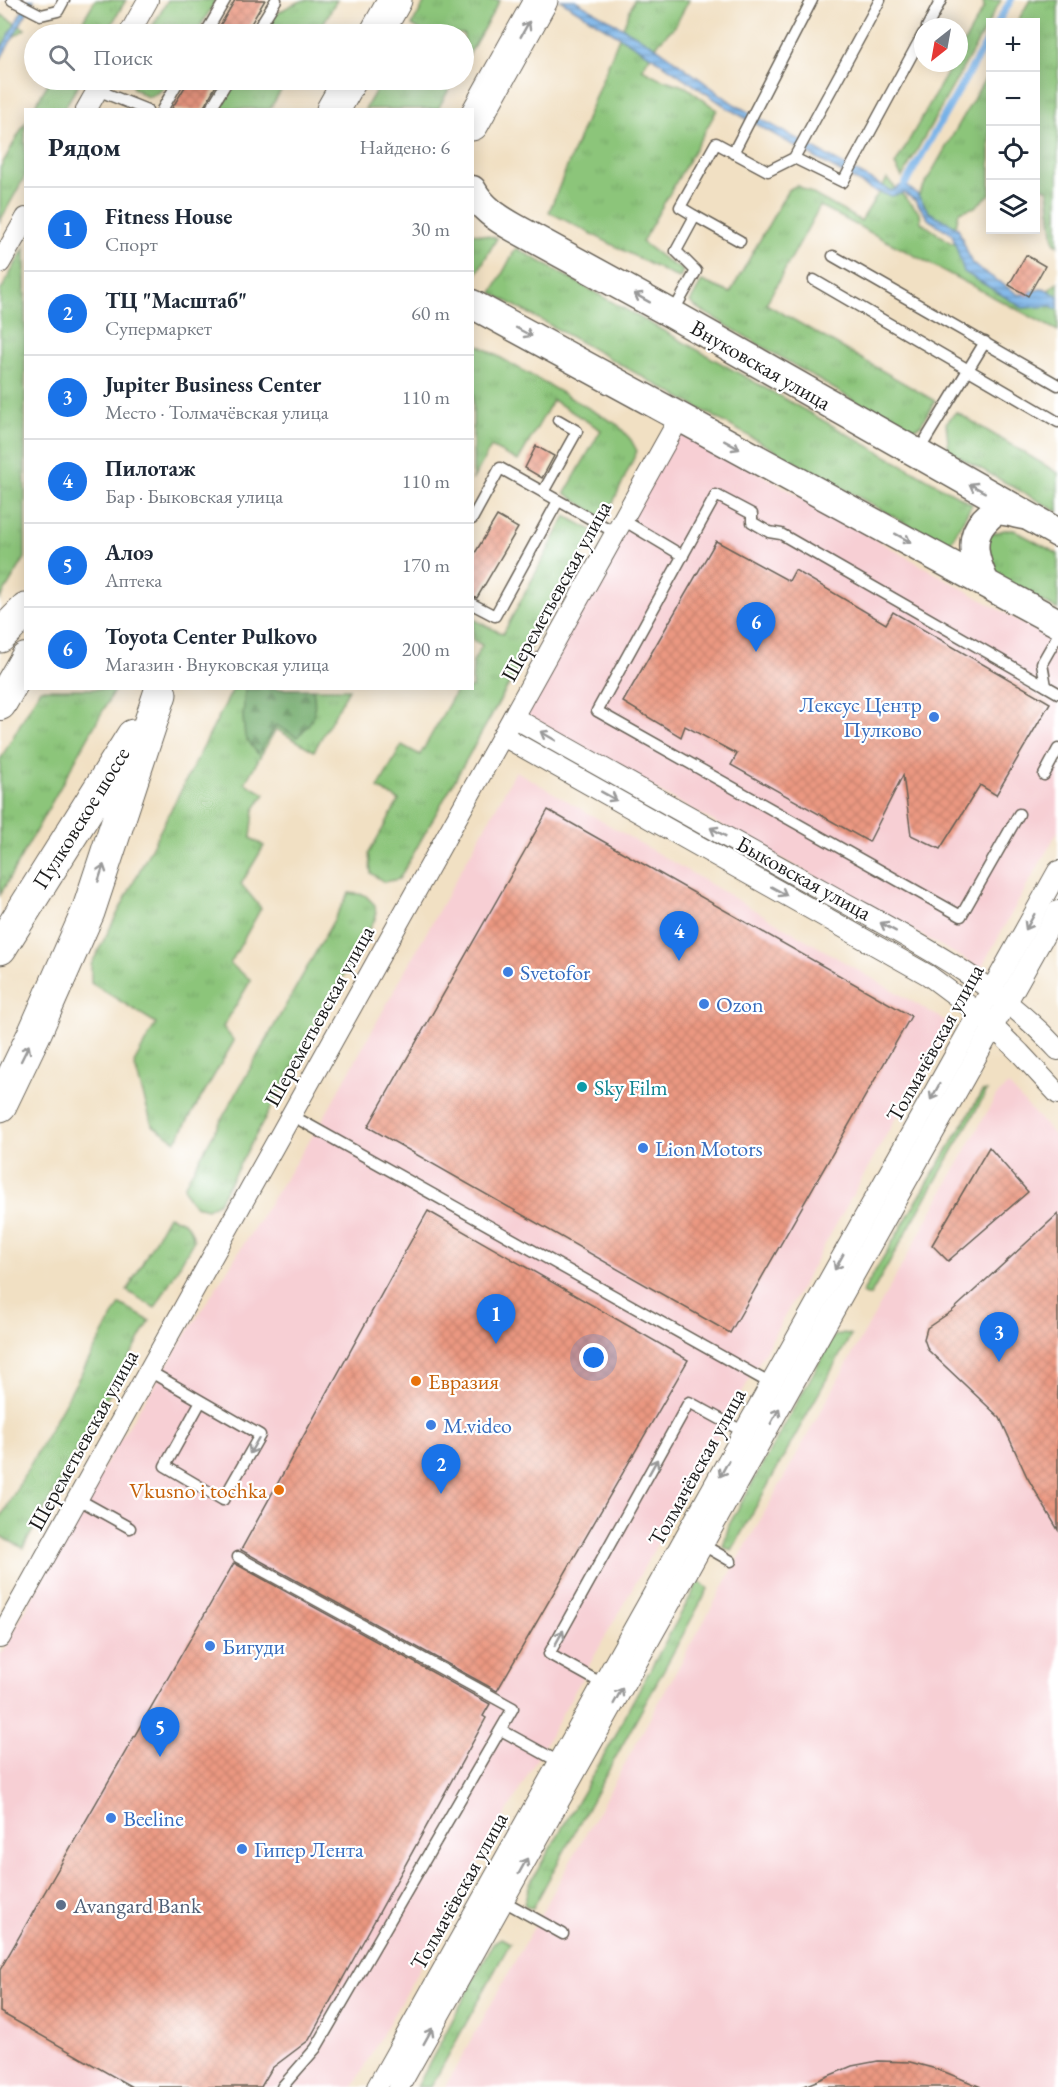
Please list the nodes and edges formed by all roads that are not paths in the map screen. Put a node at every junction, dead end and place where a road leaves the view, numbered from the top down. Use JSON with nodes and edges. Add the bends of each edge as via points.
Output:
{"nodes":[{"id":1,"x":12,"y":0,"type":"edge"},
{"id":2,"x":64,"y":0,"type":"edge"},
{"id":3,"x":148,"y":0,"type":"edge"},
{"id":4,"x":225,"y":0,"type":"edge"},
{"id":5,"x":276,"y":0,"type":"edge"},
{"id":6,"x":396,"y":0,"type":"edge"},
{"id":7,"x":541,"y":0,"type":"edge"},
{"id":8,"x":812,"y":0,"type":"edge"},
{"id":9,"x":880,"y":0,"type":"edge"},
{"id":10,"x":941,"y":0,"type":"edge"},
{"id":11,"x":932,"y":18,"type":"edge"},
{"id":12,"x":135,"y":24,"type":"edge"},
{"id":13,"x":211,"y":24,"type":"edge"},
{"id":14,"x":261,"y":24,"type":"edge"},
{"id":15,"x":382,"y":24,"type":"edge"},
{"id":16,"x":914,"y":51,"type":"edge"},
{"id":17,"x":97,"y":90,"type":"edge"},
{"id":18,"x":109,"y":90,"type":"edge"},
{"id":19,"x":173,"y":90,"type":"edge"},
{"id":20,"x":222,"y":90,"type":"edge"},
{"id":21,"x":344,"y":90,"type":"edge"},
{"id":22,"x":87,"y":108,"type":"edge"},
{"id":23,"x":143,"y":108,"type":"edge"},
{"id":24,"x":163,"y":108,"type":"edge"},
{"id":25,"x":211,"y":108,"type":"edge"},
{"id":26,"x":334,"y":108,"type":"edge"},
{"id":27,"x":474,"y":120,"type":"edge"},
{"id":28,"x":733,"y":153,"type":"junction"},
{"id":29,"x":794,"y":158,"type":"junction"},
{"id":30,"x":474,"y":193,"type":"edge"},
{"id":31,"x":695,"y":216,"type":"junction"},
{"id":32,"x":24,"y":221,"type":"edge"},
{"id":33,"x":740,"y":241,"type":"dead end"},
{"id":34,"x":833,"y":256,"type":"dead end"},
{"id":35,"x":0,"y":263,"type":"edge"},
{"id":36,"x":814,"y":280,"type":"dead end"},
{"id":37,"x":474,"y":305,"type":"edge"},
{"id":38,"x":672,"y":314,"type":"junction"},
{"id":39,"x":985,"y":342,"type":"junction"},
{"id":40,"x":969,"y":368,"type":"junction"},
{"id":41,"x":1058,"y":385,"type":"edge"},
{"id":42,"x":680,"y":417,"type":"junction"},
{"id":43,"x":558,"y":420,"type":"dead end"},
{"id":44,"x":1058,"y":422,"type":"edge"},
{"id":45,"x":917,"y":454,"type":"junction"},
{"id":46,"x":543,"y":492,"type":"junction"},
{"id":47,"x":558,"y":501,"type":"junction"},
{"id":48,"x":474,"y":515,"type":"edge"},
{"id":49,"x":1028,"y":516,"type":"junction"},
{"id":50,"x":619,"y":526,"type":"junction"},
{"id":51,"x":1058,"y":533,"type":"edge"},
{"id":52,"x":683,"y":556,"type":"junction"},
{"id":53,"x":985,"y":583,"type":"junction"},
{"id":54,"x":474,"y":605,"type":"edge"},
{"id":55,"x":24,"y":612,"type":"edge"},
{"id":56,"x":1058,"y":623,"type":"edge"},
{"id":57,"x":1058,"y":635,"type":"edge"},
{"id":58,"x":0,"y":636,"type":"edge"},
{"id":59,"x":24,"y":662,"type":"edge"},
{"id":60,"x":1046,"y":686,"type":"junction"},
{"id":61,"x":161,"y":691,"type":"edge"},
{"id":62,"x":1058,"y":693,"type":"edge"},
{"id":63,"x":0,"y":704,"type":"edge"},
{"id":64,"x":513,"y":717,"type":"junction"},
{"id":65,"x":503,"y":736,"type":"junction"},
{"id":66,"x":1058,"y":749,"type":"edge"},
{"id":67,"x":1044,"y":775,"type":"dead end"},
{"id":68,"x":1019,"y":814,"type":"dead end"},
{"id":69,"x":1058,"y":871,"type":"edge"},
{"id":70,"x":1058,"y":911,"type":"edge"},
{"id":71,"x":0,"y":948,"type":"edge"},
{"id":72,"x":1000,"y":996,"type":"junction"},
{"id":73,"x":986,"y":1020,"type":"junction"},
{"id":74,"x":1058,"y":1050,"type":"edge"},
{"id":75,"x":1058,"y":1094,"type":"edge"},
{"id":76,"x":0,"y":1105,"type":"edge"},
{"id":77,"x":291,"y":1115,"type":"junction"},
{"id":78,"x":149,"y":1371,"type":"junction"},
{"id":79,"x":779,"y":1388,"type":"junction"},
{"id":80,"x":201,"y":1401,"type":"junction"},
{"id":81,"x":744,"y":1432,"type":"junction"},
{"id":82,"x":78,"y":1499,"type":"junction"},
{"id":83,"x":130,"y":1528,"type":"dead end"},
{"id":84,"x":703,"y":1545,"type":"junction"},
{"id":85,"x":238,"y":1557,"type":"dead end"},
{"id":86,"x":731,"y":1561,"type":"dead end"},
{"id":87,"x":0,"y":1638,"type":"edge"},
{"id":88,"x":603,"y":1684,"type":"junction"},
{"id":89,"x":501,"y":1730,"type":"junction"},
{"id":90,"x":559,"y":1762,"type":"junction"},
{"id":91,"x":495,"y":1897,"type":"junction"},
{"id":92,"x":562,"y":1934,"type":"dead end"},
{"id":93,"x":282,"y":2087,"type":"edge"},
{"id":94,"x":377,"y":2087,"type":"edge"},
{"id":95,"x":399,"y":2087,"type":"edge"}],
"edges":[{"from":1,"to":2,"type":"lane","via":[[41,15],[58,11]]},
{"from":3,"to":12,"type":"street"},
{"from":4,"to":13,"type":"lane"},
{"from":5,"to":14,"type":"lane"},
{"from":6,"to":15,"type":"highway"},
{"from":27,"to":7,"type":"highway","one_way":true},
{"from":8,"to":28,"type":"lane"},
{"from":9,"to":29,"type":"lane"},
{"from":10,"to":11,"type":"lane"},
{"from":16,"to":29,"type":"lane","via":[[843,182]]},
{"from":17,"to":22,"type":"street"},
{"from":18,"to":23,"type":"lane"},
{"from":19,"to":24,"type":"lane"},
{"from":20,"to":25,"type":"lane"},
{"from":21,"to":26,"type":"highway"},
{"from":28,"to":29,"type":"lane","via":[[768,171]]},
{"from":28,"to":31,"type":"lane","via":[[716,143],[680,207]]},
{"from":38,"to":30,"type":"street","name":"Внуковская улица","one_way":true,"via":[[494,216]]},
{"from":31,"to":33,"type":"lane"},
{"from":31,"to":38,"type":"lane","via":[[676,251],[696,270]]},
{"from":32,"to":35,"type":"street"},
{"from":34,"to":39,"type":"lane"},
{"from":36,"to":40,"type":"lane"},
{"from":37,"to":42,"type":"street","one_way":true},
{"from":38,"to":45,"type":"street","name":"Внуковская улица"},
{"from":39,"to":40,"type":"lane"},
{"from":39,"to":41,"type":"lane"},
{"from":40,"to":44,"type":"lane"},
{"from":40,"to":45,"type":"lane"},
{"from":42,"to":50,"type":"street","name":"Шереметьевская улица"},
{"from":42,"to":53,"type":"street","one_way":true},
{"from":43,"to":46,"type":"lane","via":[[577,431]]},
{"from":49,"to":45,"type":"street","name":"Внуковская улица","one_way":true},
{"from":46,"to":47,"type":"lane"},
{"from":46,"to":48,"type":"lane","via":[[500,468]]},
{"from":47,"to":50,"type":"lane"},
{"from":47,"to":54,"type":"lane","via":[[495,616]]},
{"from":49,"to":51,"type":"street","name":"Внуковская улица"},
{"from":49,"to":53,"type":"street","via":[[998,511],[980,526],[974,540],[974,555]]},
{"from":50,"to":52,"type":"lane"},
{"from":50,"to":64,"type":"street","name":"Шереметьевская улица"},
{"from":52,"to":60,"type":"lane","via":[[716,495],[752,514],[752,522],[769,532],[781,534]]},
{"from":52,"to":68,"type":"lane","via":[[597,711],[961,916]]},
{"from":53,"to":56,"type":"street"},
{"from":55,"to":58,"type":"highway"},
{"from":57,"to":60,"type":"lane","via":[[1042,663]]},
{"from":59,"to":63,"type":"main road"},
{"from":60,"to":62,"type":"lane"},
{"from":61,"to":71,"type":"highway","name":"Пулковское шоссе"},
{"from":76,"to":61,"type":"highway","one_way":true,"via":[[88,912]]},
{"from":64,"to":65,"type":"street","name":"Шереметьевская улица"},
{"from":72,"to":64,"type":"street","name":"Быковская улица","one_way":true,"via":[[939,956]]},
{"from":65,"to":73,"type":"street","name":"Быковская улица","one_way":true,"via":[[928,975]]},
{"from":65,"to":77,"type":"street","name":"Шереметьевская улица"},
{"from":66,"to":67,"type":"lane"},
{"from":69,"to":72,"type":"street","name":"Толмачёвская улица","one_way":true},
{"from":70,"to":72,"type":"street","name":"Толмачёвская улица"},
{"from":72,"to":73,"type":"street","name":"Толмачёвская улица"},
{"from":72,"to":74,"type":"street","name":"Быковская улица"},
{"from":73,"to":75,"type":"street","name":"Быковская улица"},
{"from":73,"to":79,"type":"street","name":"Толмачёвская улица"},
{"from":77,"to":78,"type":"street","name":"Шереметьевская улица"},
{"from":77,"to":79,"type":"lane"},
{"from":78,"to":80,"type":"lane"},
{"from":78,"to":82,"type":"street","name":"Шереметьевская улица"},
{"from":79,"to":81,"type":"street","name":"Толмачёвская улица"},
{"from":84,"to":79,"type":"street","name":"Толмачёвская улица","one_way":true},
{"from":80,"to":80,"type":"lane","one_way":true,"via":[[260,1436],[223,1500],[165,1466]]},
{"from":81,"to":88,"type":"street","name":"Толмачёвская улица","one_way":true},
{"from":88,"to":81,"type":"lane","one_way":true,"via":[[549,1654],[689,1402]]},
{"from":82,"to":83,"type":"lane"},
{"from":82,"to":87,"type":"street","name":"Шереметьевская улица"},
{"from":84,"to":86,"type":"lane"},
{"from":91,"to":84,"type":"street","name":"Толмачёвская улица","one_way":true},
{"from":85,"to":89,"type":"lane","via":[[513,1708]]},
{"from":88,"to":90,"type":"street","name":"Толмачёвская улица"},
{"from":89,"to":90,"type":"lane"},
{"from":89,"to":93,"type":"lane","via":[[316,2048]]},
{"from":90,"to":91,"type":"street","name":"Толмачёвская улица"},
{"from":91,"to":92,"type":"lane"},
{"from":91,"to":94,"type":"street","name":"Толмачёвская улица"},
{"from":95,"to":91,"type":"street","name":"Толмачёвская улица","one_way":true}]}
